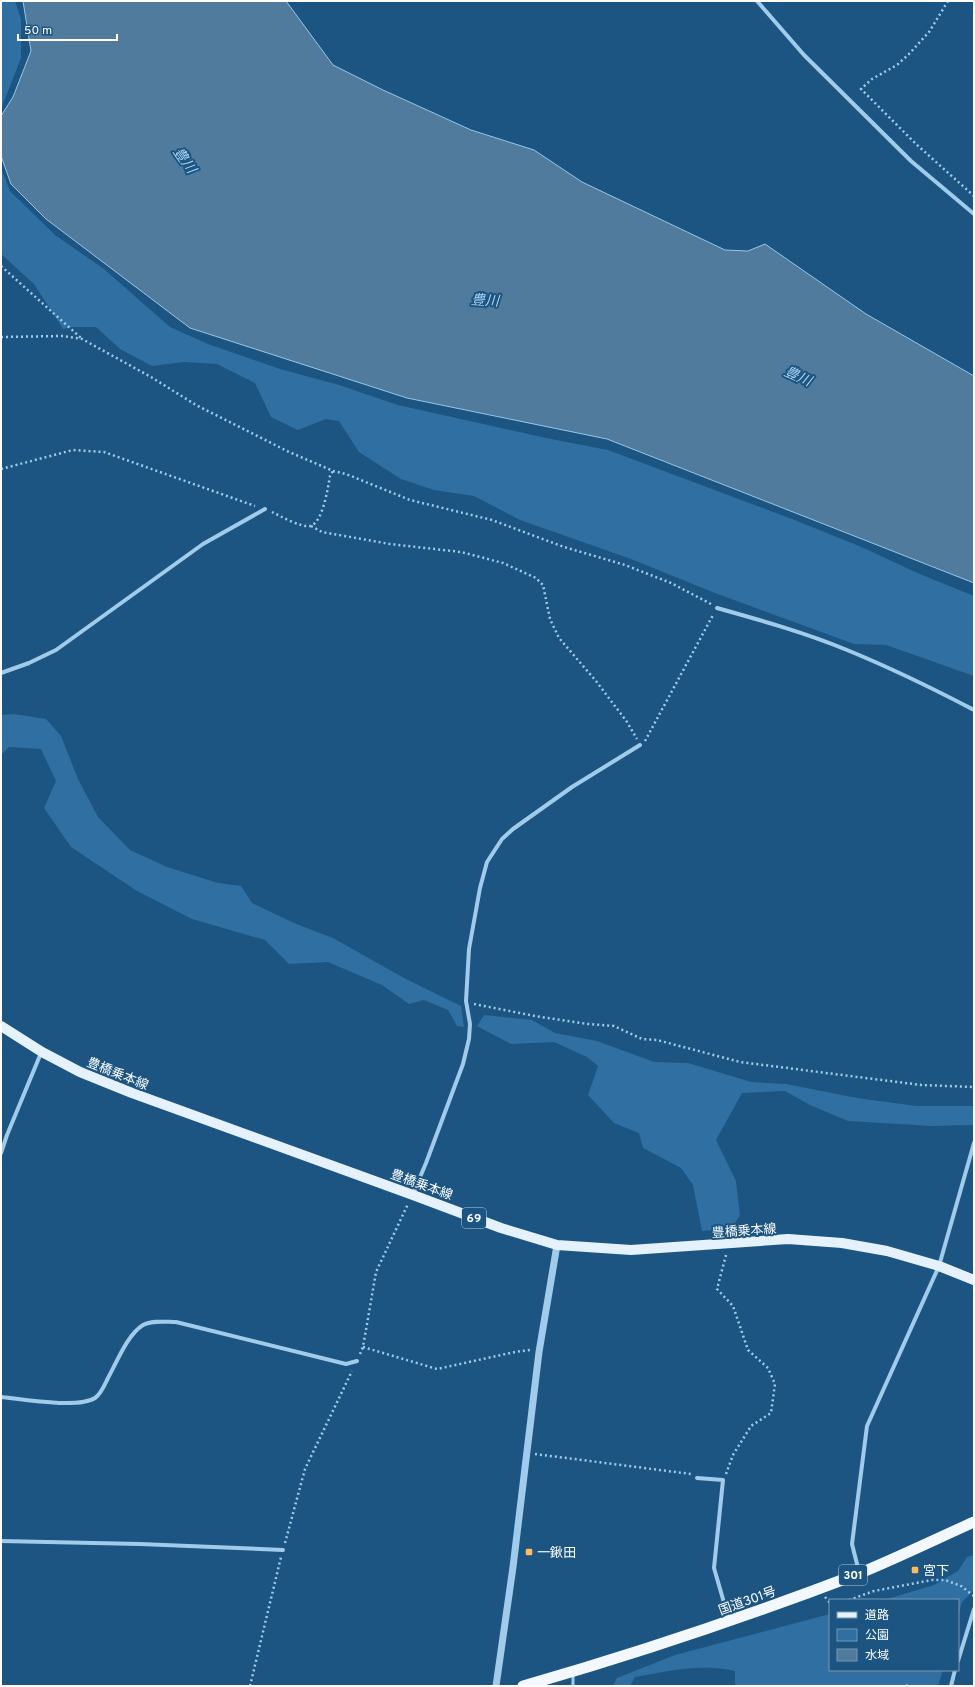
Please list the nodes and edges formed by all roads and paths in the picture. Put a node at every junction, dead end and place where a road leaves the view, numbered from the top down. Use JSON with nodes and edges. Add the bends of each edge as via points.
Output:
{"nodes":[{"id":1,"x":757,"y":1,"type":"edge"},
{"id":2,"x":948,"y":1,"type":"edge"},
{"id":3,"x":974,"y":196,"type":"edge"},
{"id":4,"x":974,"y":214,"type":"edge"},
{"id":5,"x":1,"y":266,"type":"edge"},
{"id":6,"x":1,"y":337,"type":"edge"},
{"id":7,"x":82,"y":339,"type":"junction"},
{"id":8,"x":1,"y":469,"type":"edge"},
{"id":9,"x":333,"y":471,"type":"junction"},
{"id":10,"x":265,"y":509,"type":"junction"},
{"id":11,"x":311,"y":526,"type":"junction"},
{"id":12,"x":717,"y":608,"type":"junction"},
{"id":13,"x":1,"y":672,"type":"edge"},
{"id":14,"x":974,"y":710,"type":"edge"},
{"id":15,"x":640,"y":745,"type":"junction"},
{"id":16,"x":466,"y":1001,"type":"junction"},
{"id":17,"x":1,"y":1026,"type":"edge"},
{"id":18,"x":42,"y":1052,"type":"junction"},
{"id":19,"x":974,"y":1087,"type":"edge"},
{"id":20,"x":974,"y":1143,"type":"edge"},
{"id":21,"x":1,"y":1153,"type":"edge"},
{"id":22,"x":413,"y":1194,"type":"junction"},
{"id":23,"x":728,"y":1244,"type":"junction"},
{"id":24,"x":557,"y":1245,"type":"junction"},
{"id":25,"x":939,"y":1266,"type":"junction"},
{"id":26,"x":974,"y":1280,"type":"edge"},
{"id":27,"x":363,"y":1347,"type":"junction"},
{"id":28,"x":538,"y":1352,"type":"junction"},
{"id":29,"x":357,"y":1361,"type":"junction"},
{"id":30,"x":1,"y":1397,"type":"edge"},
{"id":31,"x":527,"y":1453,"type":"junction"},
{"id":32,"x":697,"y":1478,"type":"joint"},
{"id":33,"x":724,"y":1480,"type":"junction"},
{"id":34,"x":974,"y":1522,"type":"edge"},
{"id":35,"x":1,"y":1541,"type":"edge"},
{"id":36,"x":283,"y":1550,"type":"junction"},
{"id":37,"x":859,"y":1573,"type":"junction"},
{"id":38,"x":974,"y":1596,"type":"edge"},
{"id":39,"x":852,"y":1599,"type":"edge"},
{"id":40,"x":974,"y":1609,"type":"edge"},
{"id":41,"x":729,"y":1621,"type":"junction"},
{"id":42,"x":959,"y":1658,"type":"edge"},
{"id":43,"x":955,"y":1671,"type":"edge"},
{"id":44,"x":572,"y":1673,"type":"junction"},
{"id":45,"x":250,"y":1686,"type":"edge"},
{"id":46,"x":496,"y":1686,"type":"edge"},
{"id":47,"x":523,"y":1686,"type":"edge"},
{"id":48,"x":573,"y":1686,"type":"edge"},
{"id":49,"x":951,"y":1686,"type":"edge"}],
"edges":[{"from":1,"to":4,"type":"street","via":[[804,55],[912,161]]},
{"from":2,"to":3,"type":"path","via":[[929,32],[908,54],[861,89],[916,144]]},
{"from":5,"to":7,"type":"path"},
{"from":6,"to":7,"type":"path","via":[[63,336]]},
{"from":7,"to":9,"type":"path","via":[[196,405]]},
{"from":8,"to":10,"type":"path","via":[[73,450],[104,452]]},
{"from":9,"to":11,"type":"path","via":[[322,512]]},
{"from":9,"to":12,"type":"path","via":[[410,500],[492,520],[564,547],[625,565],[671,583]]},
{"from":10,"to":11,"type":"path","via":[[304,526]]},
{"from":10,"to":13,"type":"street","via":[[203,544],[56,650],[29,664]]},
{"from":11,"to":15,"type":"path","via":[[322,532],[390,544],[461,552],[504,563],[536,578],[543,585],[550,619],[559,638],[596,681],[627,722]]},
{"from":12,"to":14,"type":"street","via":[[846,649],[920,682]]},
{"from":12,"to":15,"type":"path","via":[[646,739]]},
{"from":15,"to":16,"type":"street","via":[[572,787],[502,839],[487,862],[480,888],[469,949]]},
{"from":16,"to":19,"type":"path","via":[[478,1006],[535,1016],[614,1026],[642,1039],[657,1040],[740,1062],[921,1085]]},
{"from":16,"to":22,"type":"street","via":[[470,1024],[463,1064]]},
{"from":17,"to":18,"type":"main road","name":"豊橋乗本線","number":"69"},
{"from":18,"to":21,"type":"street"},
{"from":18,"to":22,"type":"main road","name":"豊橋乗本線","number":"69","via":[[80,1072],[132,1093]]},
{"from":20,"to":25,"type":"street"},
{"from":22,"to":24,"type":"main road","name":"豊橋乗本線","number":"69","via":[[501,1228]]},
{"from":22,"to":27,"type":"path","via":[[376,1272]]},
{"from":23,"to":24,"type":"main road","name":"豊橋乗本線","number":"69","via":[[631,1250]]},
{"from":23,"to":25,"type":"main road","name":"豊橋乗本線","number":"69","via":[[788,1240],[842,1243],[887,1251]]},
{"from":23,"to":33,"type":"path","via":[[717,1289],[733,1306],[748,1350],[768,1368],[775,1384],[771,1413],[751,1426],[733,1455]]},
{"from":24,"to":28,"type":"street"},
{"from":25,"to":26,"type":"main road","name":"豊橋乗本線","number":"69"},
{"from":25,"to":37,"type":"street","via":[[867,1426],[852,1544]]},
{"from":27,"to":28,"type":"path","via":[[436,1369],[528,1350]]},
{"from":27,"to":29,"type":"path"},
{"from":28,"to":31,"type":"street"},
{"from":29,"to":30,"type":"street","via":[[346,1364],[176,1322],[159,1322],[144,1325],[132,1334],[95,1398],[63,1403]]},
{"from":29,"to":36,"type":"path","via":[[306,1469]]},
{"from":31,"to":32,"type":"path","via":[[695,1474]]},
{"from":31,"to":46,"type":"street"},
{"from":32,"to":33,"type":"street"},
{"from":33,"to":41,"type":"street","via":[[714,1568]]},
{"from":34,"to":37,"type":"highway","name":"国道301号","number":"301"},
{"from":35,"to":36,"type":"street"},
{"from":36,"to":45,"type":"path"},
{"from":37,"to":41,"type":"highway","name":"国道301号","number":"301"},
{"from":38,"to":39,"type":"path","via":[[961,1586],[945,1580],[932,1580],[874,1591]]},
{"from":40,"to":42,"type":"street"},
{"from":41,"to":44,"type":"highway","name":"国道301号","number":"301"},
{"from":43,"to":49,"type":"street"},
{"from":44,"to":47,"type":"highway","name":"国道301号","number":"301"},
{"from":44,"to":48,"type":"lane"}]}
